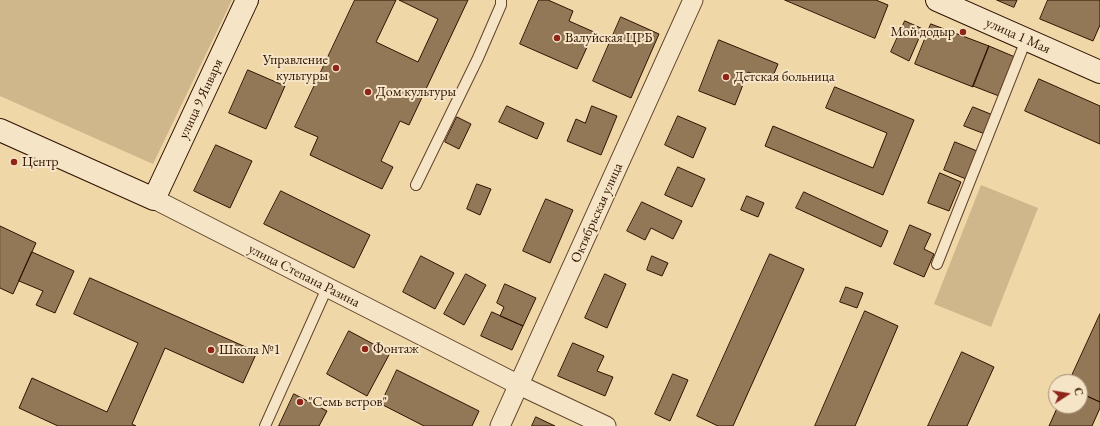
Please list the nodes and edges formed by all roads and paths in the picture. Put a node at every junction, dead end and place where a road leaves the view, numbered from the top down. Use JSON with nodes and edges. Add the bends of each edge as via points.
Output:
{"nodes":[{"id":1,"x":247,"y":0,"type":"edge"},
{"id":2,"x":501,"y":0,"type":"edge"},
{"id":3,"x":693,"y":0,"type":"edge"},
{"id":4,"x":937,"y":0,"type":"edge"},
{"id":5,"x":1026,"y":40,"type":"junction"},
{"id":6,"x":1099,"y":71,"type":"edge"},
{"id":7,"x":0,"y":130,"type":"edge"},
{"id":8,"x":416,"y":185,"type":"dead end"},
{"id":9,"x":154,"y":199,"type":"junction"},
{"id":10,"x":936,"y":264,"type":"dead end"},
{"id":11,"x":327,"y":288,"type":"junction"},
{"id":12,"x":519,"y":385,"type":"junction"},
{"id":13,"x":265,"y":426,"type":"edge"},
{"id":14,"x":500,"y":426,"type":"edge"},
{"id":15,"x":606,"y":426,"type":"edge"}],
"edges":[{"from":1,"to":9,"type":"main road","name":"улица 9 Января"},
{"from":2,"to":8,"type":"lane","via":[[502,4],[478,58]]},
{"from":3,"to":12,"type":"street","name":"Октябрьская улица"},
{"from":4,"to":5,"type":"main road","name":"улица 1 Мая"},
{"from":5,"to":6,"type":"main road","name":"улица 1 Мая"},
{"from":5,"to":10,"type":"lane"},
{"from":7,"to":9,"type":"main road","name":"улица Степана Разина"},
{"from":9,"to":11,"type":"street","name":"улица Степана Разина"},
{"from":11,"to":12,"type":"street","name":"улица Степана Разина"},
{"from":11,"to":13,"type":"lane"},
{"from":12,"to":14,"type":"street","name":"Октябрьская улица"},
{"from":12,"to":15,"type":"street","name":"улица Степана Разина"}]}
